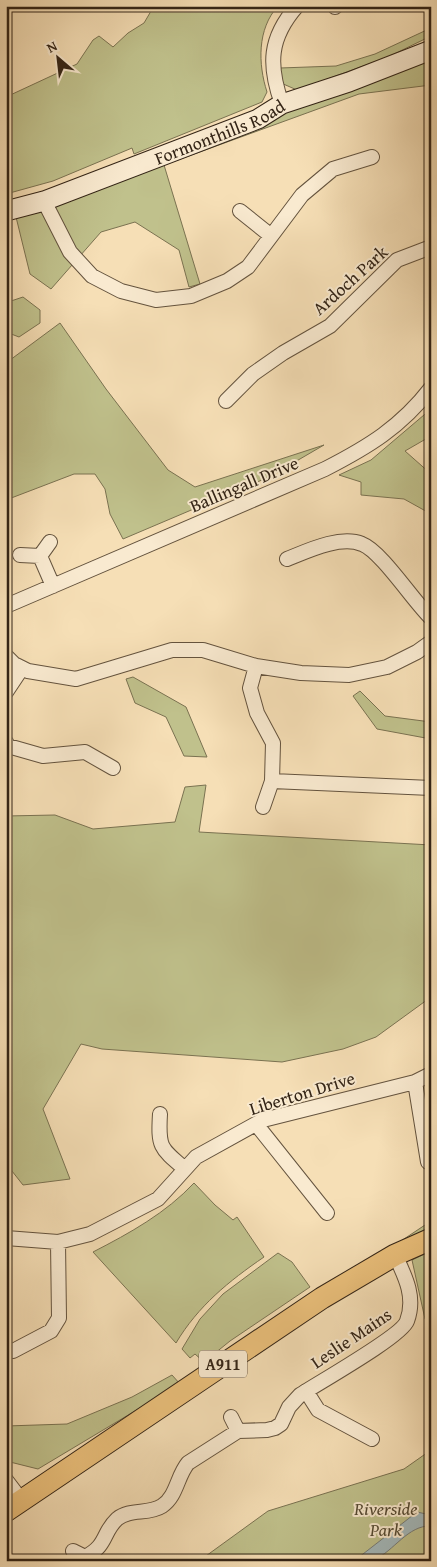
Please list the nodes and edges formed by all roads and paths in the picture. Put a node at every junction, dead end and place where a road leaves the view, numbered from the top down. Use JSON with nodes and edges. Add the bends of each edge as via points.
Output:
{"nodes":[{"id":1,"x":297,"y":6,"type":"edge"},
{"id":2,"x":431,"y":50,"type":"edge"},
{"id":3,"x":282,"y":104,"type":"junction"},
{"id":4,"x":372,"y":157,"type":"dead end"},
{"id":5,"x":44,"y":201,"type":"junction"},
{"id":6,"x":6,"y":210,"type":"edge"},
{"id":7,"x":240,"y":211,"type":"dead end"},
{"id":8,"x":270,"y":235,"type":"junction"},
{"id":9,"x":431,"y":247,"type":"edge"},
{"id":10,"x":431,"y":388,"type":"edge"},
{"id":11,"x":226,"y":401,"type":"dead end"},
{"id":12,"x":50,"y":542,"type":"dead end"},
{"id":13,"x":20,"y":555,"type":"dead end"},
{"id":14,"x":40,"y":556,"type":"junction"},
{"id":15,"x":287,"y":559,"type":"dead end"},
{"id":16,"x":53,"y":586,"type":"junction"},
{"id":17,"x":6,"y":606,"type":"edge"},
{"id":18,"x":431,"y":618,"type":"edge"},
{"id":19,"x":431,"y":642,"type":"edge"},
{"id":20,"x":6,"y":656,"type":"edge"},
{"id":21,"x":256,"y":666,"type":"junction"},
{"id":22,"x":22,"y":668,"type":"junction"},
{"id":23,"x":6,"y":692,"type":"edge"},
{"id":24,"x":6,"y":742,"type":"edge"},
{"id":25,"x":113,"y":768,"type":"dead end"},
{"id":26,"x":272,"y":781,"type":"junction"},
{"id":27,"x":431,"y":788,"type":"edge"},
{"id":28,"x":263,"y":806,"type":"dead end"},
{"id":29,"x":431,"y":1074,"type":"edge"},
{"id":30,"x":415,"y":1082,"type":"junction"},
{"id":31,"x":160,"y":1114,"type":"dead end"},
{"id":32,"x":256,"y":1124,"type":"junction"},
{"id":33,"x":428,"y":1162,"type":"dead end"},
{"id":34,"x":185,"y":1169,"type":"junction"},
{"id":35,"x":327,"y":1213,"type":"dead end"},
{"id":36,"x":6,"y":1238,"type":"edge"},
{"id":37,"x":431,"y":1238,"type":"edge"},
{"id":38,"x":58,"y":1242,"type":"junction"},
{"id":39,"x":395,"y":1255,"type":"junction"},
{"id":40,"x":13,"y":1351,"type":"dead end"},
{"id":41,"x":306,"y":1391,"type":"junction"},
{"id":42,"x":231,"y":1417,"type":"dead end"},
{"id":43,"x":238,"y":1431,"type":"junction"},
{"id":44,"x":372,"y":1439,"type":"dead end"},
{"id":45,"x":6,"y":1480,"type":"edge"},
{"id":46,"x":14,"y":1506,"type":"edge"},
{"id":47,"x":81,"y":1556,"type":"edge"}],
"edges":[{"from":1,"to":3,"type":"street","via":[[276,39],[271,59],[274,82]]},
{"from":2,"to":3,"type":"street","name":"Formonthills Road"},
{"from":3,"to":5,"type":"street","name":"Formonthills Road","via":[[258,119]]},
{"from":4,"to":8,"type":"street","via":[[333,169],[302,194]]},
{"from":5,"to":6,"type":"street","name":"Formonthills Road"},
{"from":5,"to":8,"type":"street","via":[[70,252],[92,276],[121,291],[156,300],[191,296],[227,281],[248,267]]},
{"from":7,"to":8,"type":"street"},
{"from":9,"to":11,"type":"street","name":"Ardoch Park","via":[[397,260],[330,326],[253,374]]},
{"from":10,"to":16,"type":"street","name":"Ballingall Drive","via":[[370,446],[267,496]]},
{"from":12,"to":14,"type":"street"},
{"from":13,"to":14,"type":"street"},
{"from":14,"to":16,"type":"street"},
{"from":15,"to":18,"type":"street","via":[[319,546],[339,542],[362,544],[381,560]]},
{"from":16,"to":17,"type":"street","name":"Ballingall Drive"},
{"from":19,"to":21,"type":"street","via":[[386,667],[350,675],[301,673]]},
{"from":20,"to":22,"type":"street"},
{"from":21,"to":22,"type":"street","via":[[203,650],[172,650],[76,678]]},
{"from":21,"to":26,"type":"street","via":[[250,688],[257,713],[273,743]]},
{"from":22,"to":23,"type":"street"},
{"from":24,"to":25,"type":"street","via":[[8,746],[43,756],[85,752]]},
{"from":26,"to":27,"type":"street"},
{"from":26,"to":28,"type":"street"},
{"from":29,"to":30,"type":"street","name":"Liberton Drive"},
{"from":30,"to":32,"type":"street","name":"Liberton Drive"},
{"from":30,"to":33,"type":"street"},
{"from":31,"to":34,"type":"street","via":[[158,1140],[166,1153]]},
{"from":32,"to":34,"type":"street","name":"Liberton Drive","via":[[196,1157]]},
{"from":32,"to":35,"type":"street"},
{"from":34,"to":38,"type":"street","name":"Liberton Drive","via":[[158,1199],[90,1234]]},
{"from":36,"to":38,"type":"street","name":"Liberton Drive"},
{"from":37,"to":39,"type":"main road","number":"A911"},
{"from":38,"to":40,"type":"street","via":[[59,1318],[51,1331]]},
{"from":39,"to":41,"type":"street","name":"Leslie Mains","via":[[409,1286],[407,1323]]},
{"from":39,"to":46,"type":"main road","number":"A911","via":[[246,1348]]},
{"from":41,"to":43,"type":"street","name":"Leslie Mains","via":[[295,1399],[286,1418],[275,1428]]},
{"from":41,"to":44,"type":"street","name":"Leslie Mains","via":[[318,1410]]},
{"from":42,"to":43,"type":"street"},
{"from":43,"to":47,"type":"street","name":"Leslie Mains","via":[[188,1463],[168,1502],[155,1509],[130,1512],[117,1519],[100,1548]]},
{"from":45,"to":46,"type":"street"}]}
